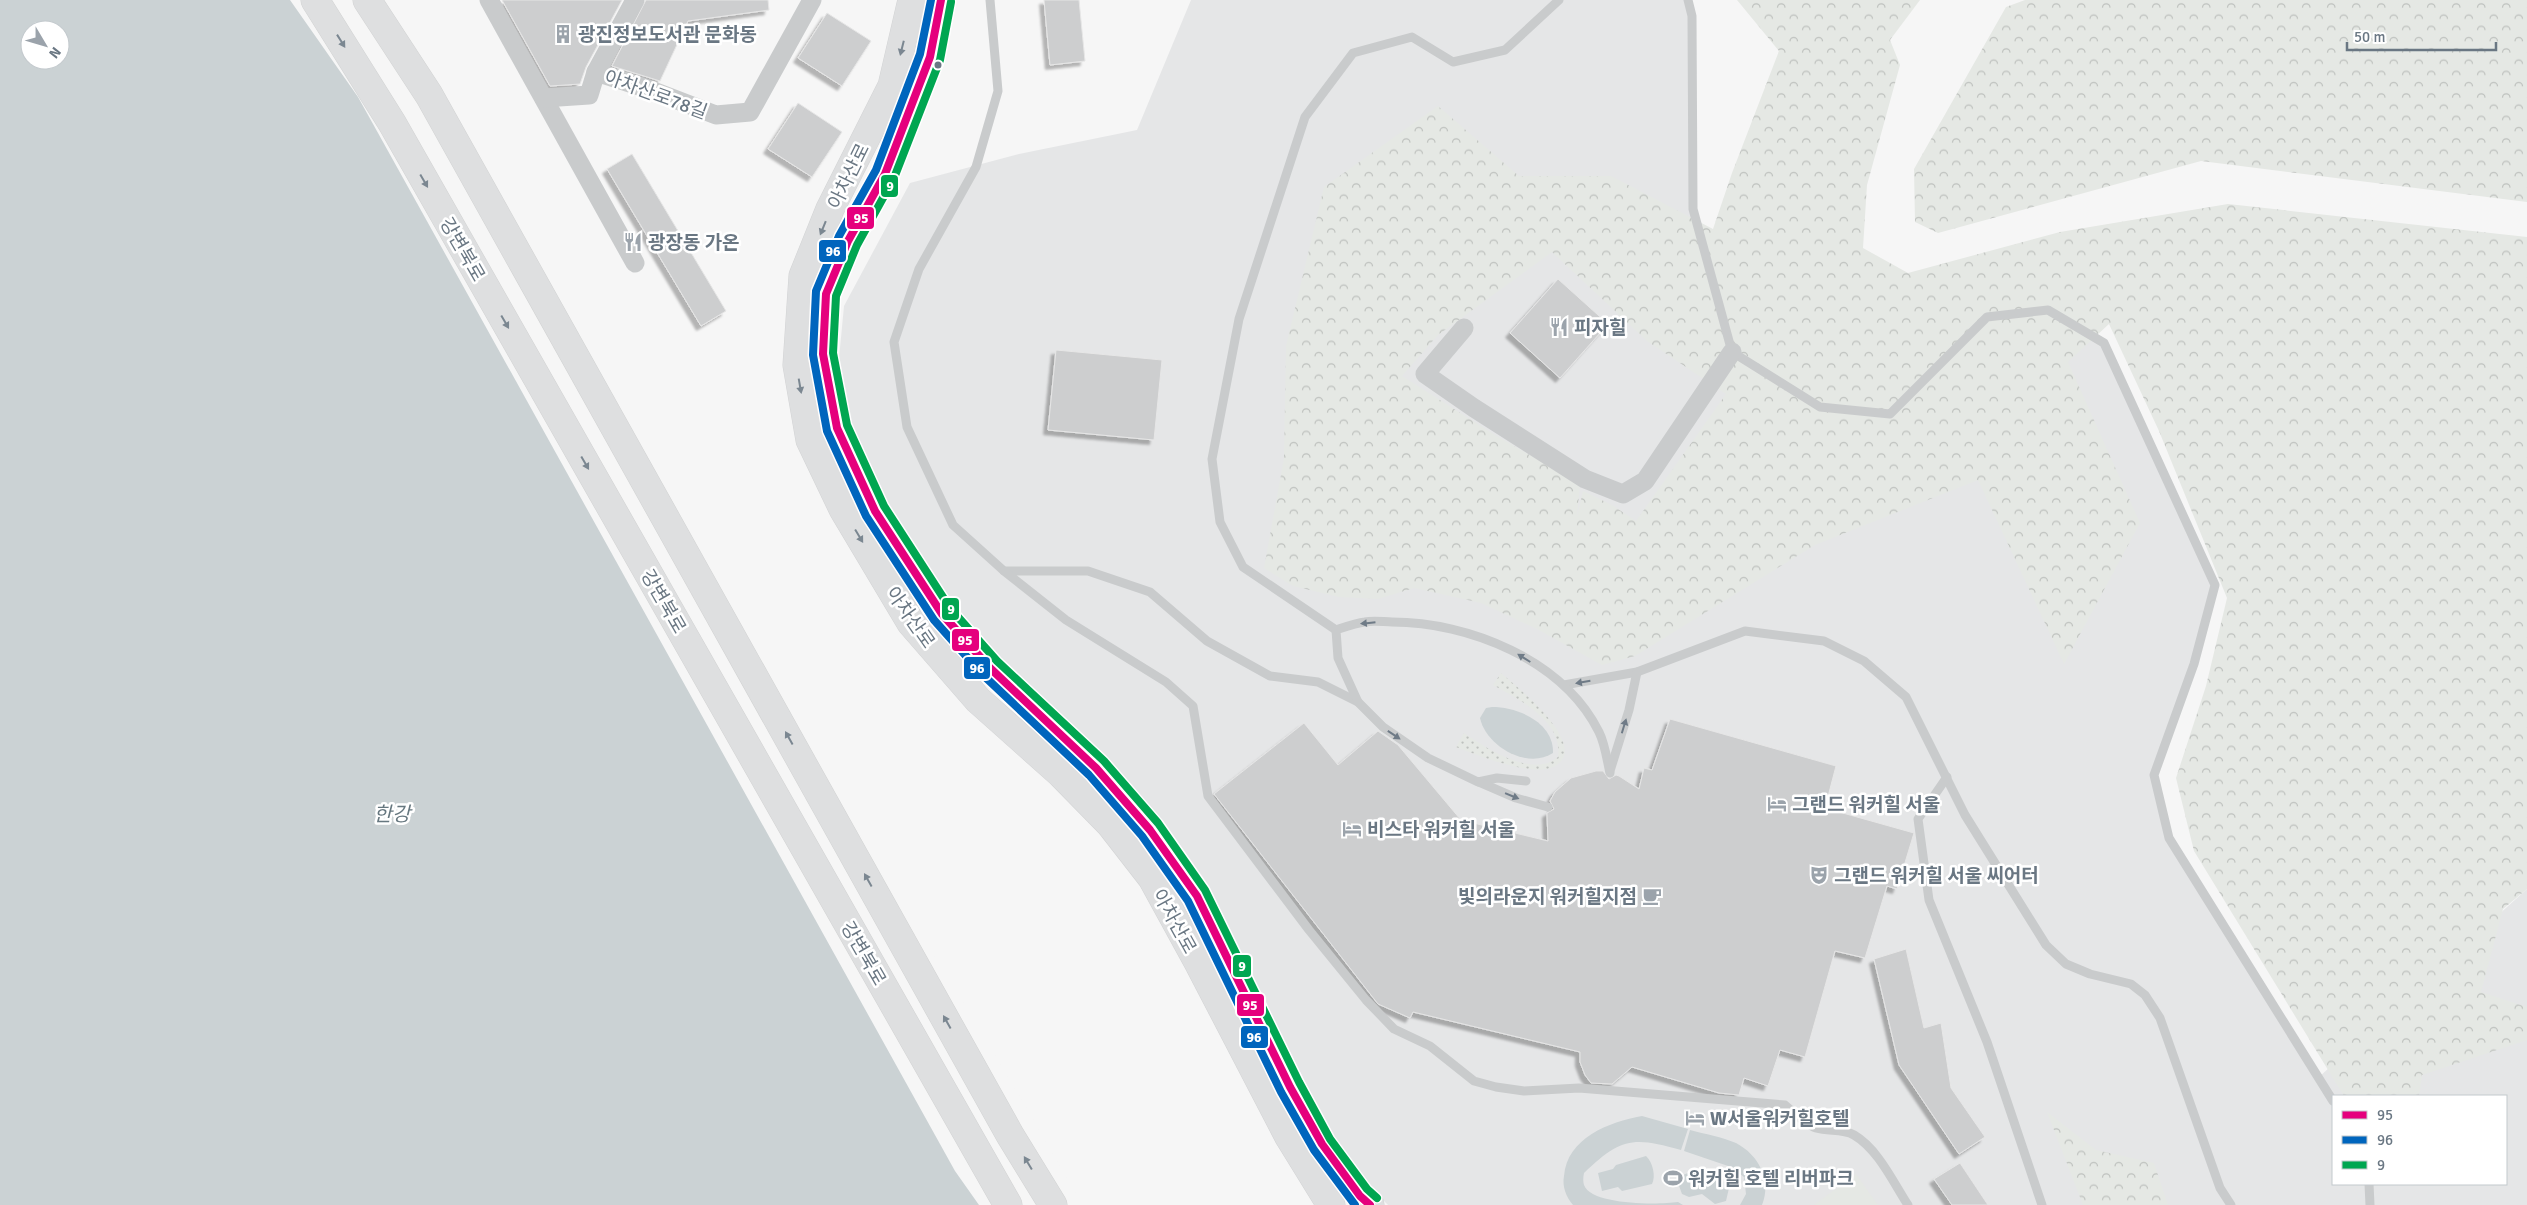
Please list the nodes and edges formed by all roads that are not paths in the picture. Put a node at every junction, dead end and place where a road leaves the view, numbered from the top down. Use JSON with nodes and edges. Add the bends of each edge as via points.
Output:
{"nodes":[{"id":1,"x":315,"y":0,"type":"edge"},
{"id":2,"x":367,"y":0,"type":"edge"},
{"id":3,"x":489,"y":0,"type":"edge"},
{"id":4,"x":634,"y":0,"type":"edge"},
{"id":5,"x":812,"y":0,"type":"edge"},
{"id":6,"x":912,"y":0,"type":"edge"},
{"id":7,"x":941,"y":0,"type":"edge"},
{"id":8,"x":990,"y":0,"type":"edge"},
{"id":9,"x":1558,"y":0,"type":"edge"},
{"id":10,"x":1688,"y":0,"type":"edge"},
{"id":11,"x":596,"y":72,"type":"junction"},
{"id":12,"x":544,"y":98,"type":"junction"},
{"id":13,"x":635,"y":263,"type":"dead end"},
{"id":14,"x":1464,"y":328,"type":"dead end"},
{"id":15,"x":1732,"y":352,"type":"junction"},
{"id":16,"x":1004,"y":571,"type":"junction"},
{"id":17,"x":1336,"y":630,"type":"junction"},
{"id":18,"x":1637,"y":672,"type":"junction"},
{"id":19,"x":1564,"y":686,"type":"junction"},
{"id":20,"x":1358,"y":702,"type":"junction"},
{"id":21,"x":1947,"y":777,"type":"junction"},
{"id":22,"x":1526,"y":781,"type":"dead end"},
{"id":23,"x":1478,"y":782,"type":"junction"},
{"id":24,"x":1548,"y":807,"type":"dead end"},
{"id":25,"x":2332,"y":1100,"type":"edge"},
{"id":26,"x":2369,"y":1185,"type":"edge"},
{"id":27,"x":1008,"y":1205,"type":"edge"},
{"id":28,"x":1053,"y":1205,"type":"edge"},
{"id":29,"x":1331,"y":1205,"type":"edge"},
{"id":30,"x":1370,"y":1205,"type":"edge"},
{"id":31,"x":1908,"y":1205,"type":"edge"},
{"id":32,"x":2042,"y":1205,"type":"edge"},
{"id":33,"x":2231,"y":1205,"type":"edge"},
{"id":34,"x":2370,"y":1205,"type":"edge"}],
"edges":[{"from":1,"to":27,"type":"main road","name":"강변북로","one_way":true,"via":[[396,131]]},
{"from":28,"to":2,"type":"main road","name":"강변북로","one_way":true,"via":[[428,95]]},
{"from":3,"to":12,"type":"street"},
{"from":4,"to":11,"type":"street"},
{"from":5,"to":11,"type":"street","name":"아차산로78길","via":[[750,112],[716,115]]},
{"from":6,"to":29,"type":"main road","name":"아차산로","one_way":true,"via":[[892,86],[830,209],[803,276],[796,365],[810,440],[843,509],[911,623],[978,700],[1061,774],[1110,824],[1152,878],[1289,1137]]},
{"from":7,"to":30,"type":"main road","name":"아차산로","via":[[930,56],[884,174],[848,241],[826,294],[824,354],[837,428],[880,519],[942,614],[990,668],[1091,762],[1150,830],[1197,896],[1290,1087],[1322,1144]]},
{"from":8,"to":16,"type":"lane","via":[[998,91],[976,167],[919,270],[894,342],[907,427],[940,498],[953,525]]},
{"from":9,"to":17,"type":"lane","via":[[1505,50],[1454,62],[1412,37],[1353,54],[1305,116],[1239,320],[1212,459],[1220,522],[1243,568]]},
{"from":10,"to":15,"type":"lane","via":[[1692,16],[1693,209]]},
{"from":11,"to":12,"type":"street","name":"아차산로78길","via":[[589,95]]},
{"from":12,"to":13,"type":"street"},
{"from":14,"to":15,"type":"street","via":[[1425,374],[1585,479],[1623,494],[1645,480]]},
{"from":15,"to":25,"type":"lane","via":[[1820,407],[1890,414],[1987,316],[2048,310],[2104,343],[2215,585],[2194,664],[2154,775],[2169,838]]},
{"from":16,"to":20,"type":"lane","via":[[1088,571],[1150,592],[1207,641],[1270,676],[1318,682]]},
{"from":16,"to":31,"type":"lane","via":[[1066,620],[1166,682],[1193,706],[1208,796],[1303,923],[1394,1029],[1430,1046],[1474,1081],[1496,1086],[1524,1091],[1579,1088],[1785,1105],[1816,1128],[1842,1130],[1870,1147]]},
{"from":19,"to":17,"type":"lane","one_way":true,"via":[[1514,652],[1472,635],[1424,623],[1365,622]]},
{"from":17,"to":20,"type":"lane","via":[[1338,658]]},
{"from":18,"to":19,"type":"lane","one_way":true},
{"from":19,"to":18,"type":"lane","one_way":true,"via":[[1600,734],[1610,773],[1630,710]]},
{"from":18,"to":21,"type":"lane","via":[[1745,632],[1824,641],[1864,662],[1906,697]]},
{"from":20,"to":23,"type":"lane","one_way":true,"via":[[1383,727],[1428,758]]},
{"from":21,"to":32,"type":"lane","via":[[1918,819],[1929,900],[1987,1042]]},
{"from":21,"to":33,"type":"lane","via":[[1965,815],[2046,945],[2066,964],[2131,984],[2146,995],[2160,1018],[2220,1188]]},
{"from":22,"to":23,"type":"lane","via":[[1497,778]]},
{"from":23,"to":24,"type":"lane","one_way":true},
{"from":26,"to":34,"type":"lane"}]}
